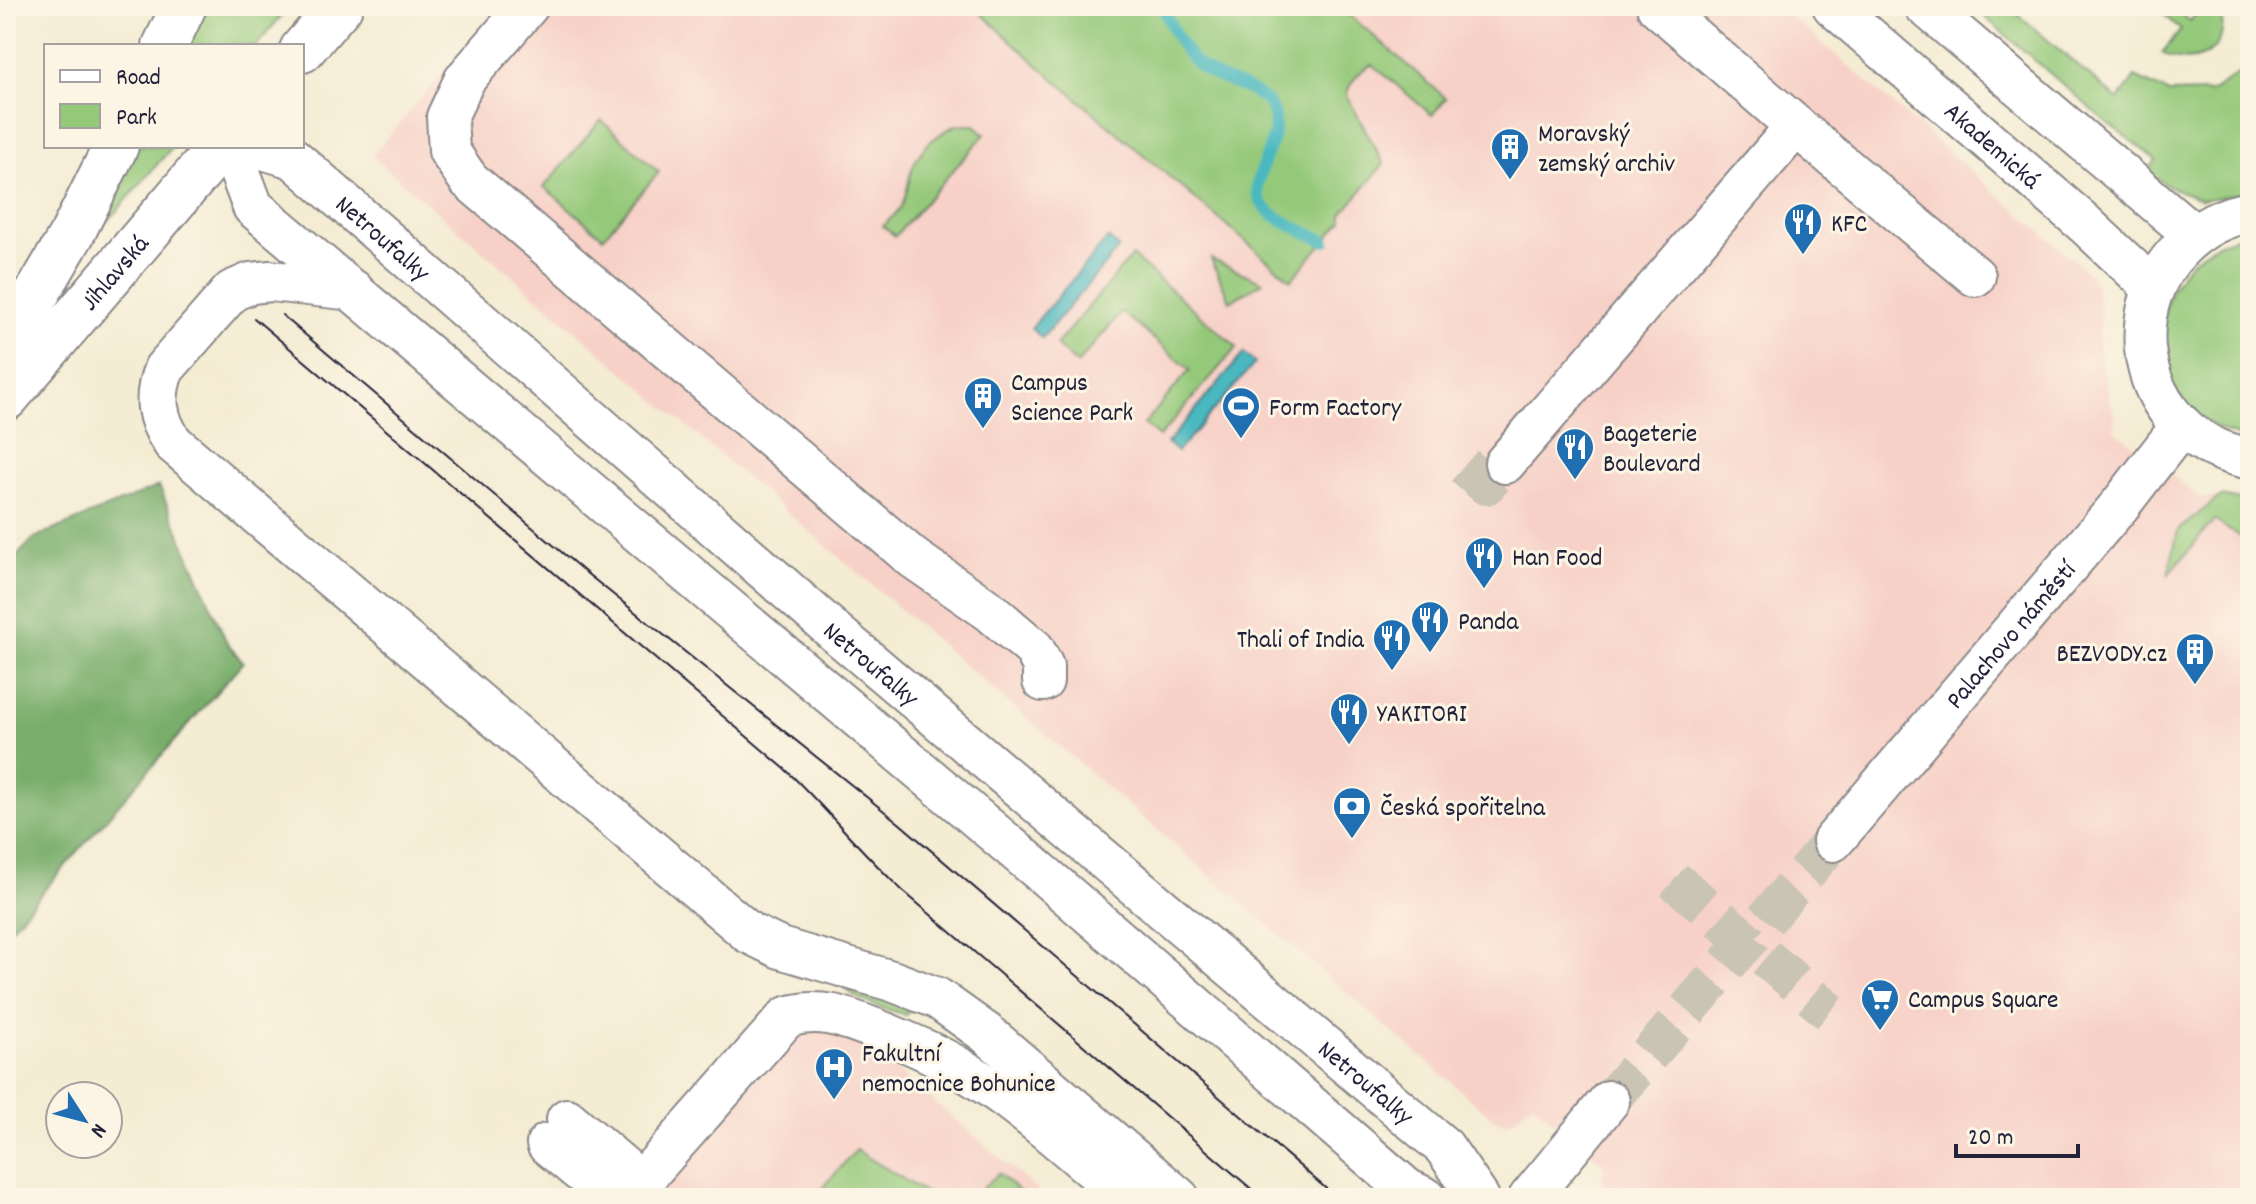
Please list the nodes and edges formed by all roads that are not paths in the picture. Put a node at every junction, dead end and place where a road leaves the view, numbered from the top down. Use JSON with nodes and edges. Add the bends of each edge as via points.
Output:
{"nodes":[{"id":1,"x":184,"y":6,"type":"edge"},
{"id":2,"x":340,"y":6,"type":"edge"},
{"id":3,"x":528,"y":6,"type":"edge"},
{"id":4,"x":1657,"y":6,"type":"edge"},
{"id":5,"x":1833,"y":6,"type":"edge"},
{"id":6,"x":1925,"y":6,"type":"edge"},
{"id":7,"x":166,"y":44,"type":"edge"},
{"id":8,"x":304,"y":48,"type":"edge"},
{"id":9,"x":1796,"y":126,"type":"junction"},
{"id":10,"x":115,"y":148,"type":"edge"},
{"id":11,"x":219,"y":148,"type":"edge"},
{"id":12,"x":231,"y":148,"type":"edge"},
{"id":13,"x":260,"y":148,"type":"edge"},
{"id":14,"x":2250,"y":212,"type":"edge"},
{"id":15,"x":2194,"y":235,"type":"junction"},
{"id":16,"x":1975,"y":276,"type":"dead end"},
{"id":17,"x":2153,"y":288,"type":"junction"},
{"id":18,"x":353,"y":290,"type":"junction"},
{"id":19,"x":6,"y":347,"type":"edge"},
{"id":20,"x":6,"y":398,"type":"edge"},
{"id":21,"x":2182,"y":425,"type":"junction"},
{"id":22,"x":2250,"y":459,"type":"edge"},
{"id":23,"x":1505,"y":463,"type":"tunnel mouth"},
{"id":24,"x":1043,"y":681,"type":"dead end"},
{"id":25,"x":1833,"y":841,"type":"tunnel mouth"},
{"id":26,"x":820,"y":960,"type":"junction"},
{"id":27,"x":816,"y":1011,"type":"junction"},
{"id":28,"x":1609,"y":1101,"type":"tunnel mouth"},
{"id":29,"x":557,"y":1132,"type":"dead end"},
{"id":30,"x":627,"y":1193,"type":"edge"},
{"id":31,"x":1127,"y":1198,"type":"edge"},
{"id":32,"x":1179,"y":1198,"type":"edge"},
{"id":33,"x":1426,"y":1198,"type":"edge"},
{"id":34,"x":1479,"y":1198,"type":"edge"},
{"id":35,"x":1529,"y":1198,"type":"edge"}],
"edges":[{"from":1,"to":7,"type":"main road"},
{"from":2,"to":8,"type":"main road"},
{"from":3,"to":24,"type":"street","via":[[465,79],[447,117],[449,151],[469,180],[913,558],[1034,649],[1043,666]]},
{"from":4,"to":9,"type":"street"},
{"from":5,"to":17,"type":"street","name":"Akademická"},
{"from":6,"to":15,"type":"street"},
{"from":9,"to":16,"type":"street"},
{"from":9,"to":23,"type":"street"},
{"from":10,"to":19,"type":"main road"},
{"from":11,"to":20,"type":"main road","name":"Jihlavská"},
{"from":12,"to":18,"type":"street","name":"Netroufalky","via":[[253,207]]},
{"from":13,"to":34,"type":"street","name":"Netroufalky","via":[[293,158],[835,632],[1444,1147]]},
{"from":14,"to":15,"type":"street"},
{"from":15,"to":17,"type":"street","via":[[2170,259]]},
{"from":17,"to":21,"type":"street","via":[[2146,311],[2146,361],[2166,407]]},
{"from":18,"to":26,"type":"street","via":[[271,281],[232,291],[164,369],[158,384],[158,414],[173,443],[749,933]]},
{"from":18,"to":33,"type":"street","name":"Netroufalky","via":[[1407,1189]]},
{"from":21,"to":22,"type":"street","via":[[2203,442]]},
{"from":21,"to":25,"type":"street","name":"Palachovo náměstí"},
{"from":26,"to":27,"type":"street"},
{"from":26,"to":32,"type":"street","via":[[937,998],[986,1033]]},
{"from":27,"to":30,"type":"street","via":[[787,1017]]},
{"from":27,"to":31,"type":"street","via":[[901,1039],[959,1067],[1007,1099]]},
{"from":28,"to":35,"type":"street"},
{"from":29,"to":30,"type":"street"}]}
